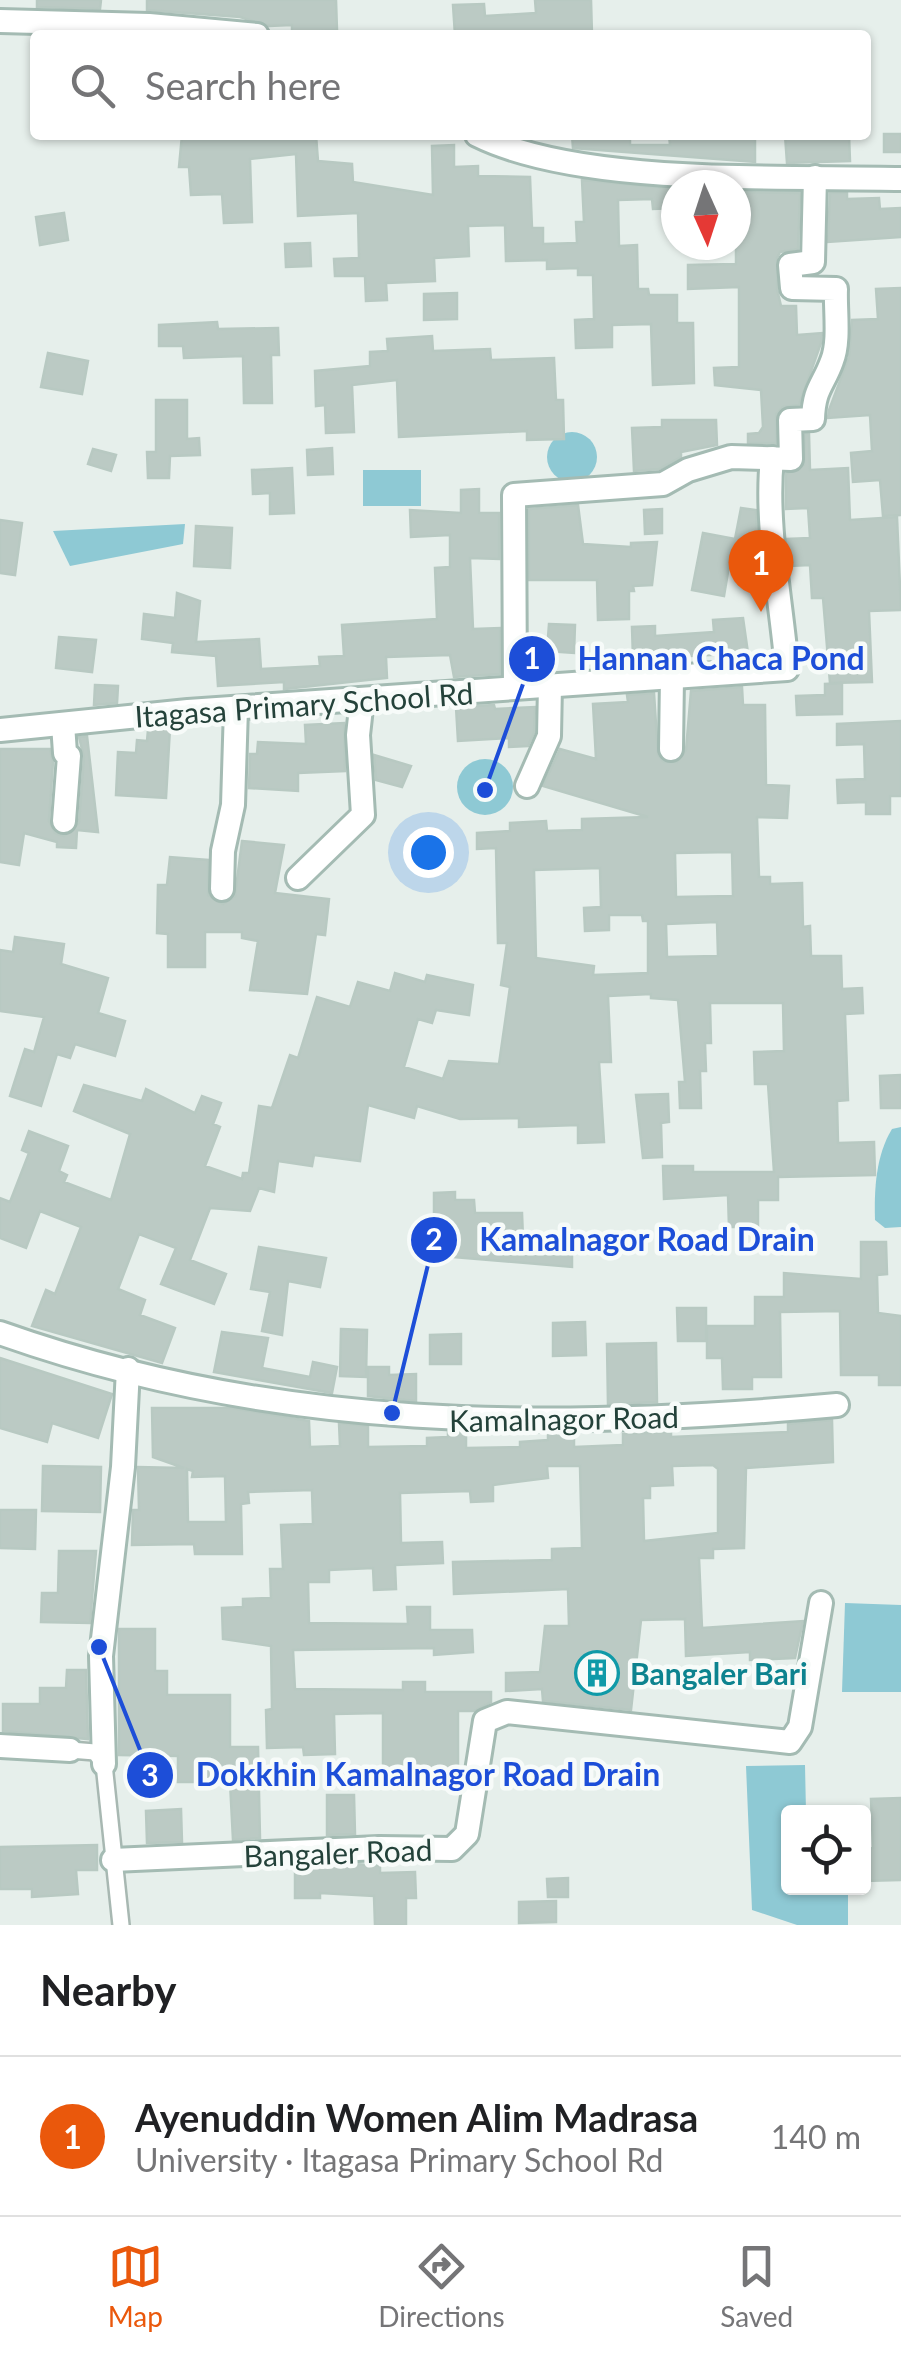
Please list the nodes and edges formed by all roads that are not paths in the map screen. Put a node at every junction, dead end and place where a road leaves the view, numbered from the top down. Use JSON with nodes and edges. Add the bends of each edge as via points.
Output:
{"nodes":[{"id":1,"x":0,"y":20,"type":"edge"},
{"id":2,"x":202,"y":30,"type":"edge"},
{"id":3,"x":487,"y":140,"type":"edge"},
{"id":4,"x":815,"y":177,"type":"junction"},
{"id":5,"x":901,"y":179,"type":"edge"},
{"id":6,"x":772,"y":458,"type":"junction"},
{"id":7,"x":672,"y":677,"type":"junction"},
{"id":8,"x":550,"y":686,"type":"junction"},
{"id":9,"x":515,"y":688,"type":"junction"},
{"id":10,"x":362,"y":700,"type":"junction"},
{"id":11,"x":236,"y":708,"type":"junction"},
{"id":12,"x":63,"y":724,"type":"junction"},
{"id":13,"x":0,"y":730,"type":"edge"},
{"id":14,"x":671,"y":750,"type":"dead end"},
{"id":15,"x":527,"y":786,"type":"dead end"},
{"id":16,"x":64,"y":821,"type":"dead end"},
{"id":17,"x":298,"y":878,"type":"dead end"},
{"id":18,"x":222,"y":889,"type":"dead end"},
{"id":19,"x":0,"y":1333,"type":"edge"},
{"id":20,"x":128,"y":1370,"type":"junction"},
{"id":21,"x":838,"y":1405,"type":"dead end"},
{"id":22,"x":821,"y":1603,"type":"dead end"},
{"id":23,"x":0,"y":1746,"type":"edge"},
{"id":24,"x":70,"y":1750,"type":"joint"},
{"id":25,"x":104,"y":1764,"type":"junction"},
{"id":26,"x":113,"y":1860,"type":"junction"},
{"id":27,"x":120,"y":1925,"type":"edge"}],
"edges":[{"from":1,"to":2,"type":"street"},
{"from":3,"to":4,"type":"street","via":[[514,154],[622,168]]},
{"from":4,"to":5,"type":"street"},
{"from":4,"to":6,"type":"street","via":[[813,262],[790,265],[792,288],[836,288],[832,361],[814,392],[813,420],[790,420],[790,459]]},
{"from":6,"to":7,"type":"street","name":"Itagasa Primary School Rd","via":[[768,509],[787,669]]},
{"from":6,"to":9,"type":"street","via":[[732,457],[663,484],[514,495]]},
{"from":7,"to":8,"type":"street","name":"Itagasa Primary School Rd"},
{"from":7,"to":14,"type":"street"},
{"from":8,"to":9,"type":"street","name":"Itagasa Primary School Rd"},
{"from":8,"to":15,"type":"street","via":[[550,736]]},
{"from":9,"to":10,"type":"street","name":"Itagasa Primary School Rd"},
{"from":10,"to":11,"type":"street","name":"Itagasa Primary School Rd"},
{"from":10,"to":17,"type":"street","via":[[363,815]]},
{"from":11,"to":12,"type":"street","name":"Itagasa Primary School Rd"},
{"from":11,"to":18,"type":"street"},
{"from":12,"to":13,"type":"street","name":"Itagasa Primary School Rd"},
{"from":12,"to":16,"type":"street","via":[[69,756]]},
{"from":19,"to":20,"type":"street","name":"Kamalnagor Road"},
{"from":20,"to":21,"type":"street","name":"Kamalnagor Road","via":[[226,1396],[440,1420],[585,1422]]},
{"from":20,"to":25,"type":"street","via":[[101,1656]]},
{"from":22,"to":26,"type":"street","name":"Bangaler Road","via":[[800,1726],[790,1742],[508,1712],[485,1721],[467,1834],[452,1850]]},
{"from":23,"to":24,"type":"street"},
{"from":24,"to":25,"type":"street","via":[[95,1752]]},
{"from":25,"to":26,"type":"street"},
{"from":26,"to":27,"type":"street"}]}
